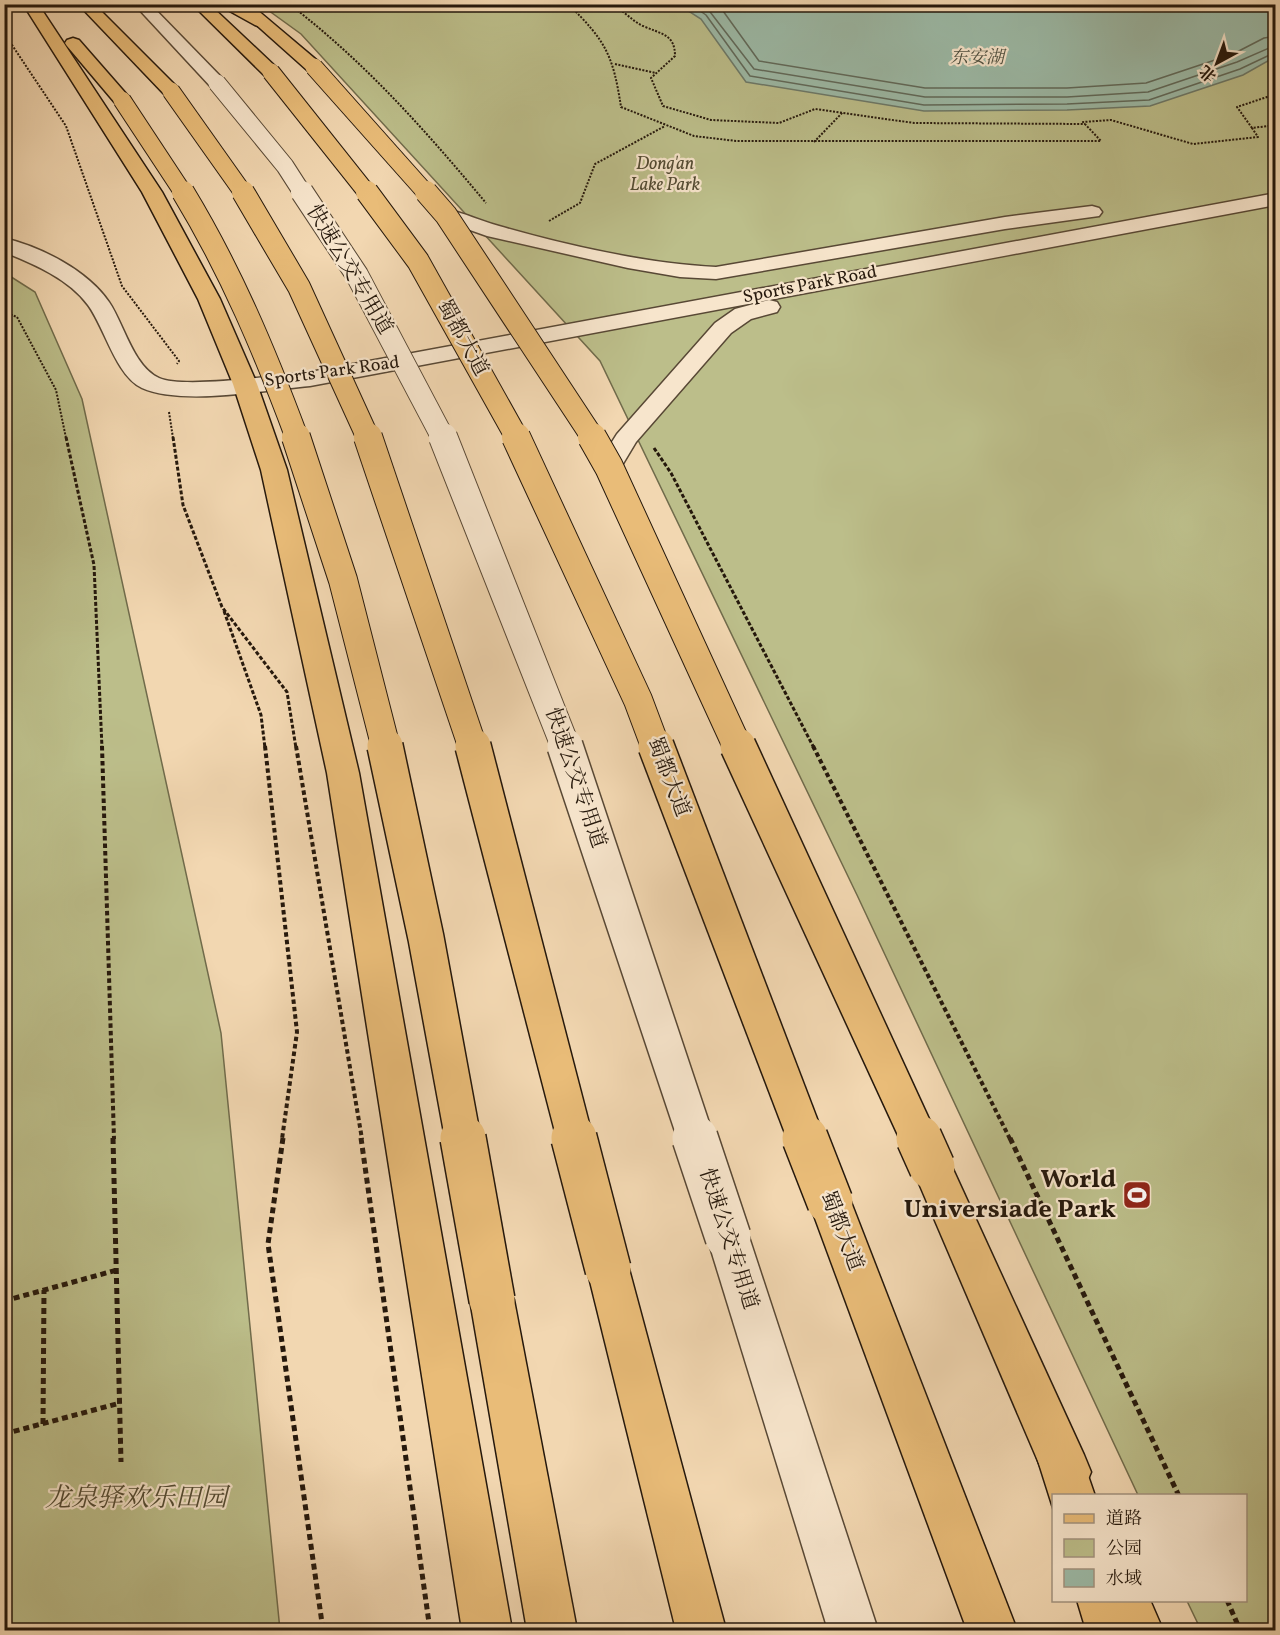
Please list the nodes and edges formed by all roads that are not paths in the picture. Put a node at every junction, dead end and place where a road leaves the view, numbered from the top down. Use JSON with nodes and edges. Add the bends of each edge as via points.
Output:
{"nodes":[{"id":1,"x":31,"y":4,"type":"edge"},
{"id":2,"x":85,"y":4,"type":"edge"},
{"id":3,"x":141,"y":4,"type":"edge"},
{"id":4,"x":199,"y":4,"type":"edge"},
{"id":5,"x":224,"y":4,"type":"edge"},
{"id":6,"x":240,"y":4,"type":"edge"},
{"id":7,"x":261,"y":22,"type":"junction"},
{"id":8,"x":1265,"y":195,"type":"edge"},
{"id":9,"x":447,"y":215,"type":"junction"},
{"id":10,"x":4,"y":244,"type":"edge"},
{"id":11,"x":245,"y":384,"type":"junction"},
{"id":12,"x":609,"y":467,"type":"junction"},
{"id":13,"x":1058,"y":1451,"type":"junction"},
{"id":14,"x":1070,"y":1494,"type":"edge"},
{"id":15,"x":1077,"y":1494,"type":"edge"},
{"id":16,"x":1103,"y":1602,"type":"edge"},
{"id":17,"x":1125,"y":1602,"type":"edge"},
{"id":18,"x":487,"y":1630,"type":"edge"},
{"id":19,"x":552,"y":1630,"type":"edge"},
{"id":20,"x":701,"y":1630,"type":"edge"},
{"id":21,"x":853,"y":1630,"type":"edge"},
{"id":22,"x":992,"y":1630,"type":"edge"},
{"id":23,"x":1111,"y":1630,"type":"edge"},
{"id":24,"x":1138,"y":1630,"type":"edge"}],
"edges":[{"from":1,"to":11,"type":"main road","via":[[152,192],[209,299]]},
{"from":1,"to":19,"type":"main road","bridge":true,"via":[[86,56],[122,99],[172,172],[263,346],[314,492],[359,640],[420,906]]},
{"from":2,"to":20,"type":"main road","bridge":true,"via":[[171,91],[233,175],[299,287],[373,448],[468,727]]},
{"from":3,"to":21,"type":"street","name":"快速公交专用道","bridge":true,"via":[[217,83],[285,166],[357,275],[443,437],[556,718]]},
{"from":4,"to":22,"type":"main road","name":"蜀都大道","bridge":true,"via":[[271,72],[340,155],[418,261],[511,425],[638,700]]},
{"from":5,"to":7,"type":"main road"},
{"from":6,"to":7,"type":"main road"},
{"from":7,"to":9,"type":"main road","bridge":true,"via":[[314,67]]},
{"from":8,"to":9,"type":"street","via":[[1005,223],[716,273],[686,273],[502,229],[474,227]]},
{"from":8,"to":11,"type":"street","name":"Sports Park Road","via":[[322,377]]},
{"from":8,"to":12,"type":"street","via":[[1041,258],[742,314],[723,328],[639,425]]},
{"from":9,"to":12,"type":"main road","bridge":true,"via":[[579,414]]},
{"from":10,"to":11,"type":"street","name":"Sports Park Road","via":[[63,273],[91,294],[115,328],[135,372],[151,383],[190,389]]},
{"from":11,"to":18,"type":"main road","via":[[274,470],[343,773]]},
{"from":12,"to":13,"type":"main road","bridge":true,"via":[[932,1167]]},
{"from":13,"to":14,"type":"main road"},
{"from":13,"to":15,"type":"main road"},
{"from":16,"to":23,"type":"main road"},
{"from":17,"to":24,"type":"main road"}]}
